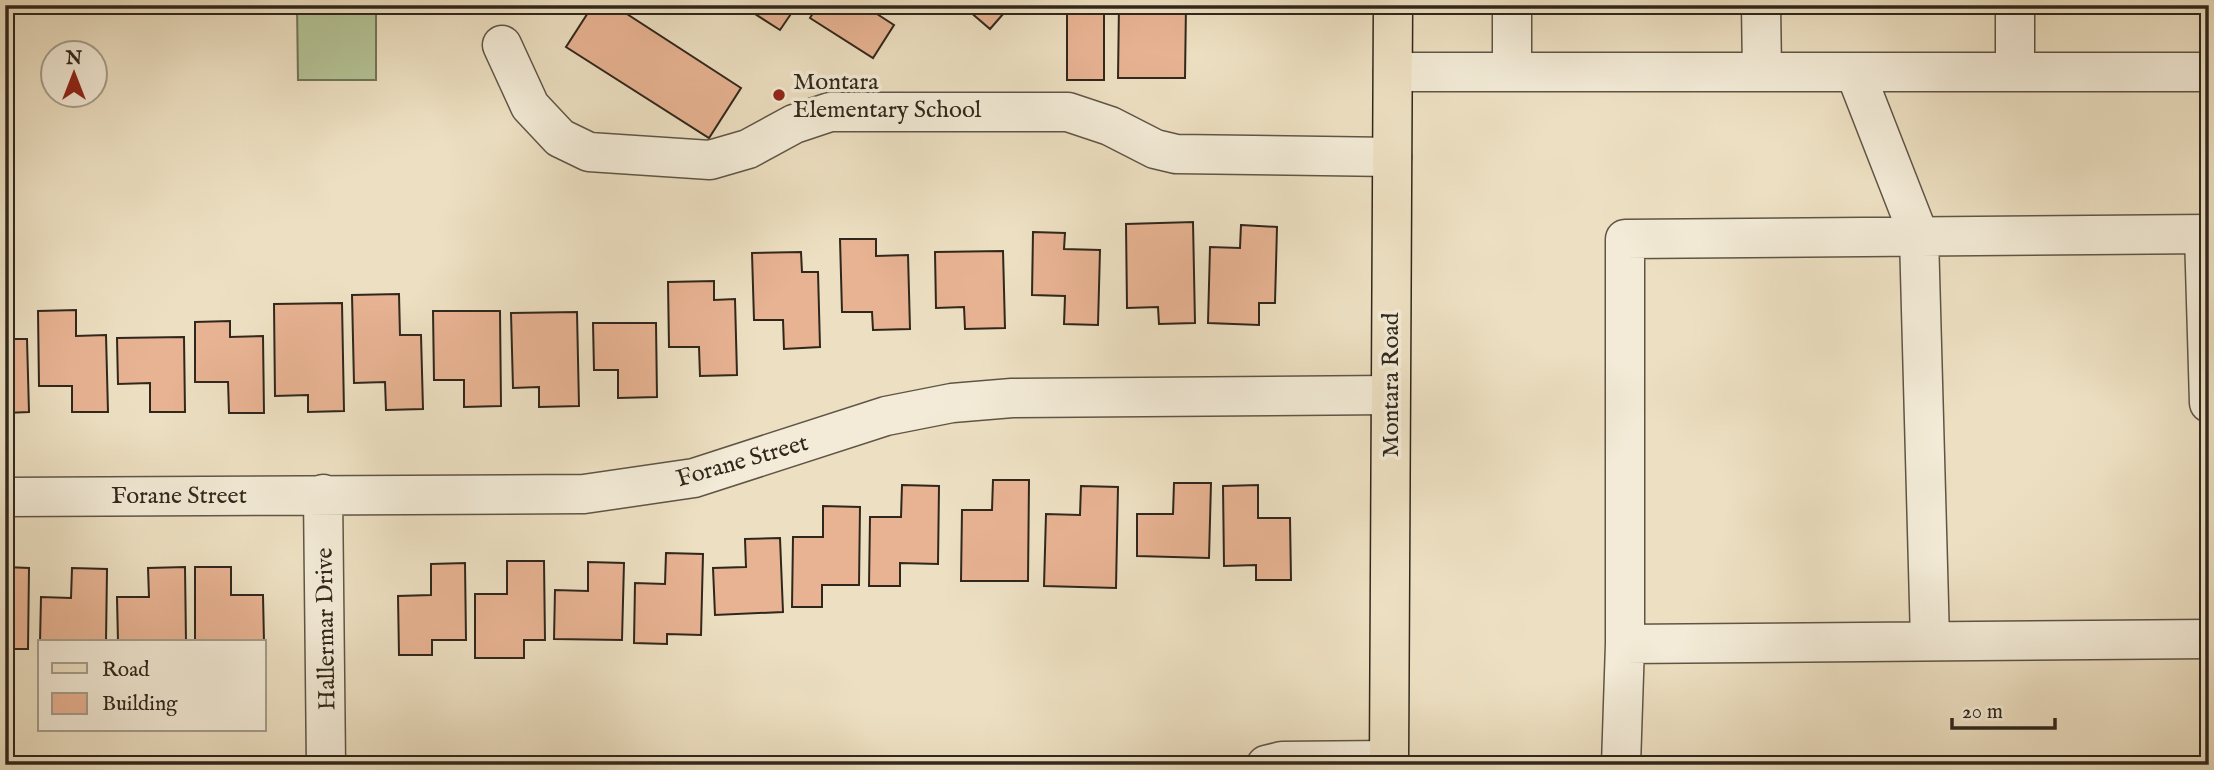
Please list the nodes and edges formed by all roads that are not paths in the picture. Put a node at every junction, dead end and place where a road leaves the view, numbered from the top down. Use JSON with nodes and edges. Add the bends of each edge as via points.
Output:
{"nodes":[{"id":1,"x":1393,"y":5,"type":"edge"},
{"id":2,"x":1512,"y":5,"type":"edge"},
{"id":3,"x":1761,"y":5,"type":"edge"},
{"id":4,"x":2015,"y":5,"type":"edge"},
{"id":5,"x":502,"y":45,"type":"dead end"},
{"id":6,"x":1393,"y":72,"type":"junction"},
{"id":7,"x":1512,"y":72,"type":"junction"},
{"id":8,"x":1762,"y":72,"type":"junction"},
{"id":9,"x":1855,"y":72,"type":"junction"},
{"id":10,"x":2015,"y":72,"type":"junction"},
{"id":11,"x":2209,"y":72,"type":"edge"},
{"id":12,"x":1392,"y":157,"type":"junction"},
{"id":13,"x":2206,"y":234,"type":"edge"},
{"id":14,"x":1919,"y":236,"type":"junction"},
{"id":15,"x":1390,"y":395,"type":"junction"},
{"id":16,"x":2209,"y":403,"type":"edge"},
{"id":17,"x":323,"y":494,"type":"junction"},
{"id":18,"x":5,"y":497,"type":"edge"},
{"id":19,"x":2209,"y":639,"type":"edge"},
{"id":20,"x":1930,"y":642,"type":"junction"},
{"id":21,"x":1625,"y":644,"type":"junction"},
{"id":22,"x":1389,"y":762,"type":"edge"},
{"id":23,"x":326,"y":765,"type":"edge"},
{"id":24,"x":1266,"y":765,"type":"edge"},
{"id":25,"x":1621,"y":765,"type":"edge"}],
"edges":[{"from":1,"to":6,"type":"main road","name":"Montara Road"},
{"from":2,"to":7,"type":"street"},
{"from":3,"to":8,"type":"street"},
{"from":4,"to":10,"type":"street"},
{"from":5,"to":12,"type":"street","via":[[530,106],[560,138],[589,152],[710,160],[748,149],[794,124],[830,113],[1068,112],[1176,154]]},
{"from":6,"to":7,"type":"street"},
{"from":6,"to":12,"type":"main road","name":"Montara Road"},
{"from":7,"to":8,"type":"street"},
{"from":8,"to":9,"type":"street"},
{"from":9,"to":10,"type":"street"},
{"from":9,"to":14,"type":"street"},
{"from":10,"to":11,"type":"street"},
{"from":12,"to":15,"type":"main road","name":"Montara Road"},
{"from":13,"to":14,"type":"street"},
{"from":13,"to":16,"type":"street"},
{"from":14,"to":20,"type":"street"},
{"from":14,"to":21,"type":"street","via":[[1625,239]]},
{"from":15,"to":17,"type":"street","name":"Forane Street","via":[[1012,398],[952,403],[886,416],[694,478],[584,494]]},
{"from":15,"to":22,"type":"main road","name":"Montara Road"},
{"from":17,"to":18,"type":"street","name":"Forane Street"},
{"from":17,"to":23,"type":"street","name":"Hallermar Drive"},
{"from":19,"to":20,"type":"street"},
{"from":20,"to":21,"type":"street"},
{"from":21,"to":25,"type":"street"},
{"from":22,"to":24,"type":"street","via":[[1282,761]]}]}
